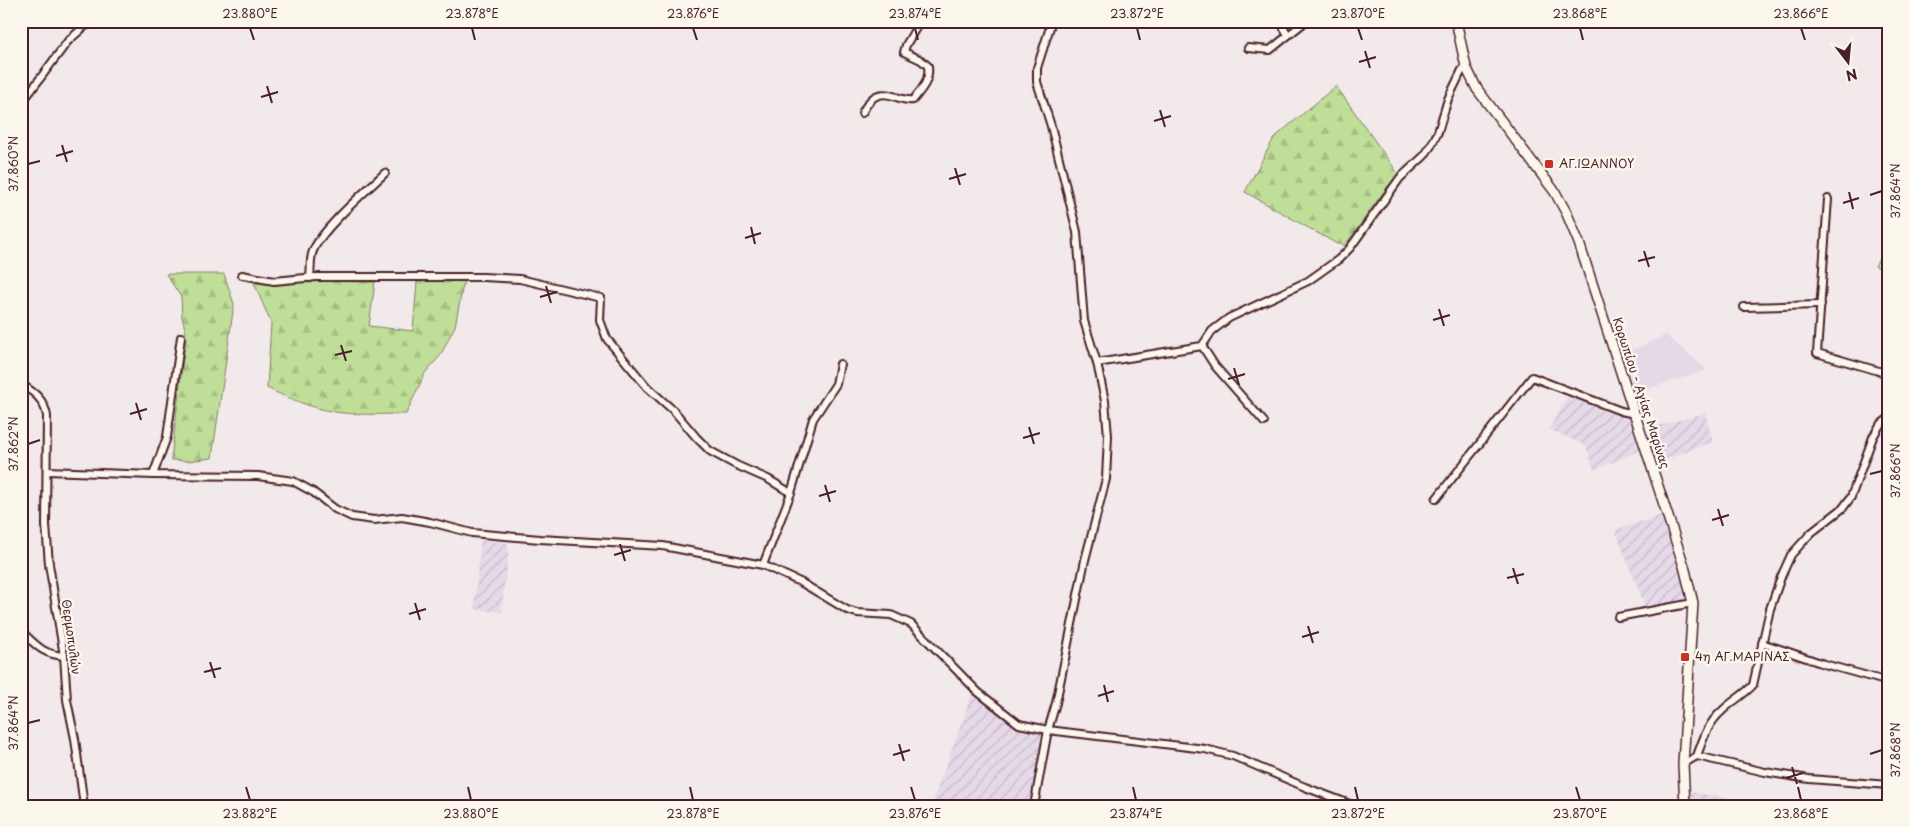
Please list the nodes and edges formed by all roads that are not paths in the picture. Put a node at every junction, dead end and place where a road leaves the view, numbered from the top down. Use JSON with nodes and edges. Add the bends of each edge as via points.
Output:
{"nodes":[{"id":1,"x":99,"y":21,"type":"edge"},
{"id":2,"x":920,"y":21,"type":"edge"},
{"id":3,"x":1045,"y":21,"type":"edge"},
{"id":4,"x":1280,"y":21,"type":"edge"},
{"id":5,"x":1306,"y":21,"type":"edge"},
{"id":6,"x":1456,"y":21,"type":"edge"},
{"id":7,"x":1288,"y":35,"type":"junction"},
{"id":8,"x":1248,"y":48,"type":"dead end"},
{"id":9,"x":1466,"y":67,"type":"junction"},
{"id":10,"x":21,"y":104,"type":"edge"},
{"id":11,"x":862,"y":113,"type":"dead end"},
{"id":12,"x":385,"y":173,"type":"dead end"},
{"id":13,"x":1828,"y":199,"type":"dead end"},
{"id":14,"x":242,"y":275,"type":"dead end"},
{"id":15,"x":310,"y":278,"type":"junction"},
{"id":16,"x":1821,"y":305,"type":"junction"},
{"id":17,"x":1744,"y":307,"type":"dead end"},
{"id":18,"x":181,"y":337,"type":"dead end"},
{"id":19,"x":1202,"y":346,"type":"junction"},
{"id":20,"x":1097,"y":362,"type":"junction"},
{"id":21,"x":840,"y":364,"type":"dead end"},
{"id":22,"x":1889,"y":374,"type":"edge"},
{"id":23,"x":21,"y":384,"type":"edge"},
{"id":24,"x":1635,"y":414,"type":"junction"},
{"id":25,"x":1889,"y":418,"type":"edge"},
{"id":26,"x":1264,"y":422,"type":"dead end"},
{"id":27,"x":47,"y":471,"type":"junction"},
{"id":28,"x":153,"y":475,"type":"junction"},
{"id":29,"x":791,"y":493,"type":"junction"},
{"id":30,"x":1436,"y":499,"type":"dead end"},
{"id":31,"x":763,"y":565,"type":"junction"},
{"id":32,"x":1693,"y":603,"type":"junction"},
{"id":33,"x":1618,"y":617,"type":"dead end"},
{"id":34,"x":21,"y":631,"type":"edge"},
{"id":35,"x":1762,"y":643,"type":"junction"},
{"id":36,"x":64,"y":656,"type":"junction"},
{"id":37,"x":1889,"y":682,"type":"edge"},
{"id":38,"x":1048,"y":730,"type":"junction"},
{"id":39,"x":1697,"y":756,"type":"junction"},
{"id":40,"x":1683,"y":764,"type":"junction"},
{"id":41,"x":1889,"y":785,"type":"edge"},
{"id":42,"x":84,"y":806,"type":"edge"},
{"id":43,"x":1034,"y":806,"type":"edge"},
{"id":44,"x":1355,"y":806,"type":"edge"},
{"id":45,"x":1685,"y":806,"type":"edge"}],
"edges":[{"from":1,"to":10,"type":"street","via":[[85,26],[68,41]]},
{"from":2,"to":11,"type":"street","via":[[904,52],[928,66],[925,86],[913,100],[875,95]]},
{"from":3,"to":20,"type":"street","via":[[1050,27],[1037,68],[1037,82],[1077,232],[1084,321]]},
{"from":4,"to":7,"type":"street"},
{"from":5,"to":7,"type":"street"},
{"from":6,"to":9,"type":"main road","name":"Κορωπίου - Αγίας Μαρίνας"},
{"from":7,"to":8,"type":"street","via":[[1270,50]]},
{"from":9,"to":19,"type":"street","via":[[1448,99],[1431,146],[1400,178],[1350,248],[1308,281],[1229,318],[1212,331]]},
{"from":9,"to":24,"type":"main road","name":"Κορωπίου - Αγίας Μαρίνας","via":[[1478,89],[1555,192],[1567,214]]},
{"from":12,"to":15,"type":"street","via":[[319,238],[312,254]]},
{"from":13,"to":16,"type":"street"},
{"from":14,"to":15,"type":"street","via":[[274,281]]},
{"from":15,"to":29,"type":"street","via":[[510,278],[601,298],[600,320],[607,339],[647,387],[710,451]]},
{"from":16,"to":17,"type":"street"},
{"from":16,"to":22,"type":"street","via":[[1817,353]]},
{"from":18,"to":28,"type":"street","via":[[167,437]]},
{"from":19,"to":20,"type":"street"},
{"from":19,"to":26,"type":"street","via":[[1215,366]]},
{"from":20,"to":38,"type":"street","via":[[1108,436],[1106,479]]},
{"from":21,"to":29,"type":"street","via":[[836,384],[813,419]]},
{"from":23,"to":27,"type":"street","name":"Θερμοπυλών","via":[[41,397],[45,407]]},
{"from":24,"to":30,"type":"street","via":[[1532,377]]},
{"from":24,"to":32,"type":"main road","name":"Κορωπίου - Αγίας Μαρίνας"},
{"from":25,"to":35,"type":"street","via":[[1873,437],[1851,498],[1791,555],[1770,609]]},
{"from":27,"to":28,"type":"street"},
{"from":27,"to":36,"type":"street","name":"Θερμοπυλών","via":[[49,564]]},
{"from":28,"to":31,"type":"street","via":[[275,478],[293,481],[352,517],[374,520],[402,517],[472,533],[663,546]]},
{"from":29,"to":31,"type":"street"},
{"from":31,"to":38,"type":"street","via":[[802,583],[847,610],[891,615],[911,624],[978,692],[1019,724]]},
{"from":32,"to":33,"type":"street"},
{"from":32,"to":40,"type":"main road","name":"Κορωπίου - Αγίας Μαρίνας"},
{"from":34,"to":36,"type":"street","via":[[40,650]]},
{"from":35,"to":37,"type":"street"},
{"from":35,"to":39,"type":"street","via":[[1753,685],[1713,720]]},
{"from":36,"to":42,"type":"street","name":"Θερμοπυλών","via":[[67,700]]},
{"from":38,"to":43,"type":"street"},
{"from":38,"to":44,"type":"street","via":[[1205,749],[1232,756]]},
{"from":39,"to":40,"type":"street"},
{"from":39,"to":41,"type":"street","via":[[1809,779]]},
{"from":40,"to":45,"type":"main road","name":"Κορωπίου - Αγίας Μαρίνας"}]}
